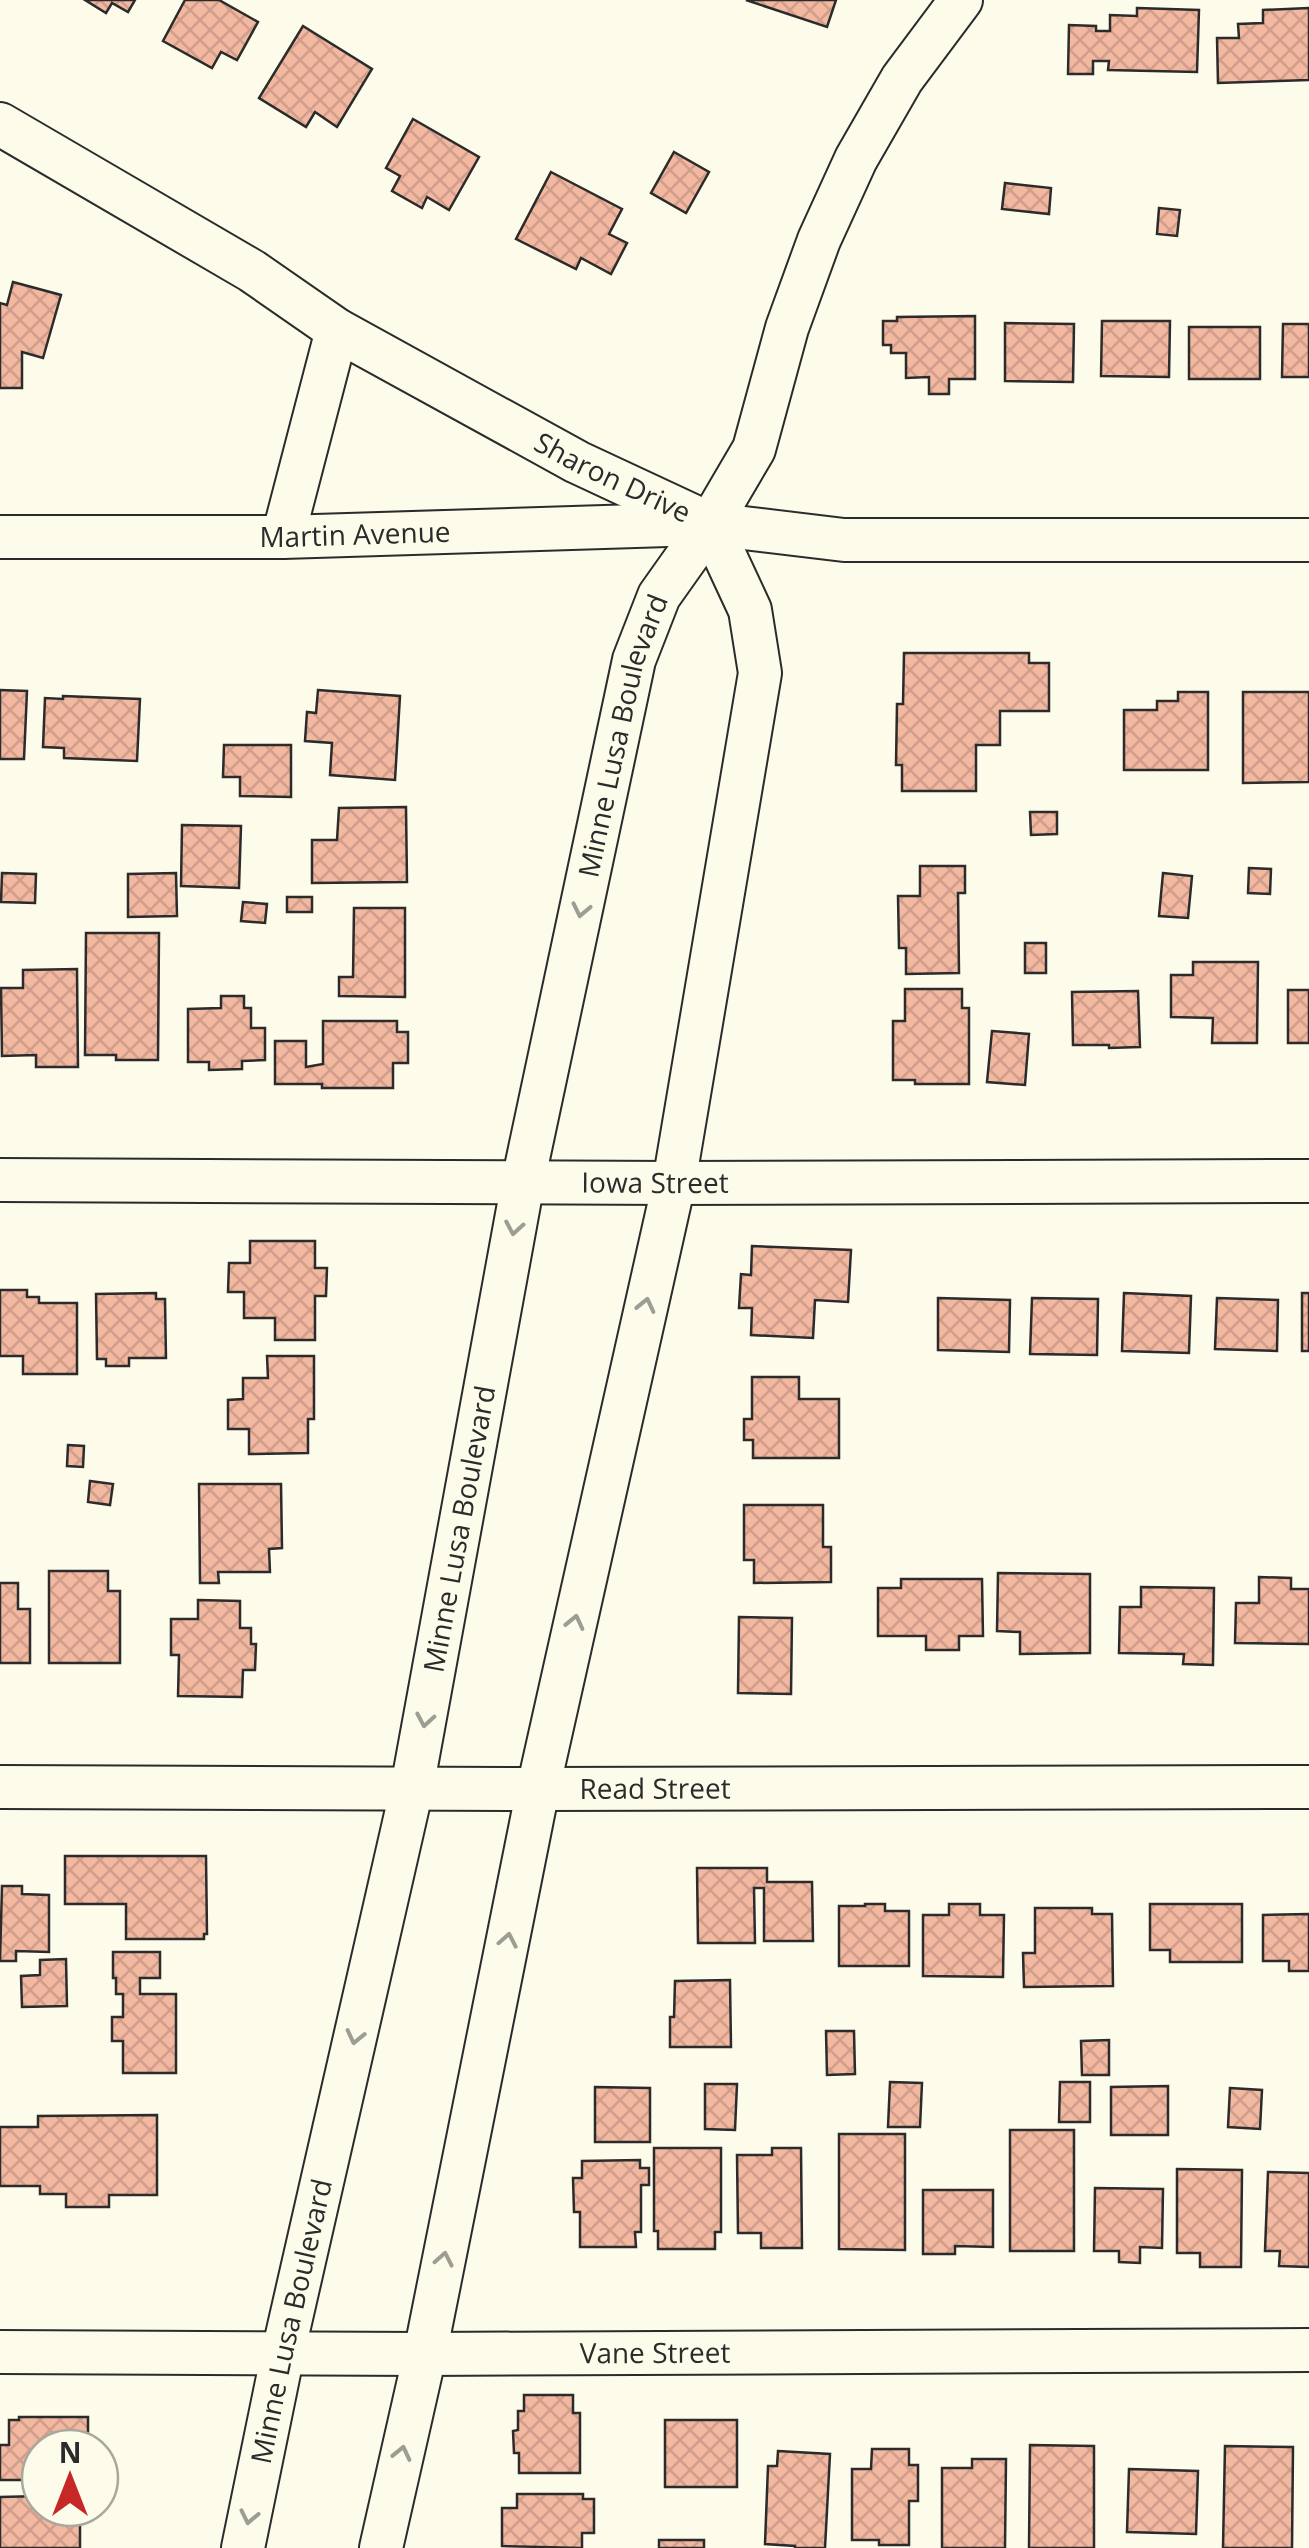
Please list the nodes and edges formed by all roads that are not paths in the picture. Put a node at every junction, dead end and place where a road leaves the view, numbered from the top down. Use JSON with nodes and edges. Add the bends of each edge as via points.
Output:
{"nodes":[{"id":1,"x":961,"y":0,"type":"edge"},
{"id":2,"x":0,"y":124,"type":"edge"},
{"id":3,"x":337,"y":330,"type":"junction"},
{"id":4,"x":710,"y":524,"type":"junction"},
{"id":5,"x":283,"y":536,"type":"junction"},
{"id":6,"x":0,"y":537,"type":"edge"},
{"id":7,"x":1309,"y":540,"type":"edge"},
{"id":8,"x":0,"y":1180,"type":"edge"},
{"id":9,"x":1309,"y":1181,"type":"edge"},
{"id":10,"x":523,"y":1182,"type":"junction"},
{"id":11,"x":674,"y":1183,"type":"junction"},
{"id":12,"x":0,"y":1787,"type":"edge"},
{"id":13,"x":1309,"y":1787,"type":"edge"},
{"id":14,"x":412,"y":1788,"type":"junction"},
{"id":15,"x":538,"y":1789,"type":"junction"},
{"id":16,"x":1309,"y":2350,"type":"edge"},
{"id":17,"x":0,"y":2352,"type":"edge"},
{"id":18,"x":283,"y":2354,"type":"junction"},
{"id":19,"x":425,"y":2354,"type":"junction"},
{"id":20,"x":243,"y":2548,"type":"edge"},
{"id":21,"x":381,"y":2548,"type":"edge"}],
"edges":[{"from":1,"to":4,"type":"street","name":"Minne Lusa Boulevard","via":[[902,79],[856,159],[786,328],[754,449]]},
{"from":2,"to":3,"type":"street","name":"Sharon Drive","via":[[252,272]]},
{"from":3,"to":4,"type":"street","name":"Sharon Drive","via":[[577,462]]},
{"from":3,"to":5,"type":"street"},
{"from":4,"to":5,"type":"street","name":"Martin Avenue"},
{"from":4,"to":7,"type":"street","name":"Sharon Drive","via":[[844,540]]},
{"from":4,"to":10,"type":"street","name":"Minne Lusa Boulevard","one_way":true,"via":[[659,596],[634,660]]},
{"from":4,"to":11,"type":"street","via":[[750,610],[760,673]]},
{"from":5,"to":6,"type":"street","name":"Martin Avenue"},
{"from":8,"to":10,"type":"street","name":"Iowa Street"},
{"from":9,"to":11,"type":"street","name":"Iowa Street"},
{"from":10,"to":11,"type":"street","name":"Iowa Street"},
{"from":10,"to":14,"type":"street","name":"Minne Lusa Boulevard","one_way":true},
{"from":15,"to":11,"type":"street","one_way":true},
{"from":12,"to":14,"type":"street","name":"Read Street"},
{"from":13,"to":15,"type":"street","name":"Read Street"},
{"from":14,"to":15,"type":"street","name":"Read Street"},
{"from":14,"to":18,"type":"street","name":"Minne Lusa Boulevard","one_way":true},
{"from":19,"to":15,"type":"street","one_way":true},
{"from":16,"to":19,"type":"street","name":"Vane Street"},
{"from":17,"to":18,"type":"street","name":"Vane Street"},
{"from":18,"to":19,"type":"street","name":"Vane Street"},
{"from":18,"to":20,"type":"street","name":"Minne Lusa Boulevard","one_way":true},
{"from":21,"to":19,"type":"street","one_way":true}]}
